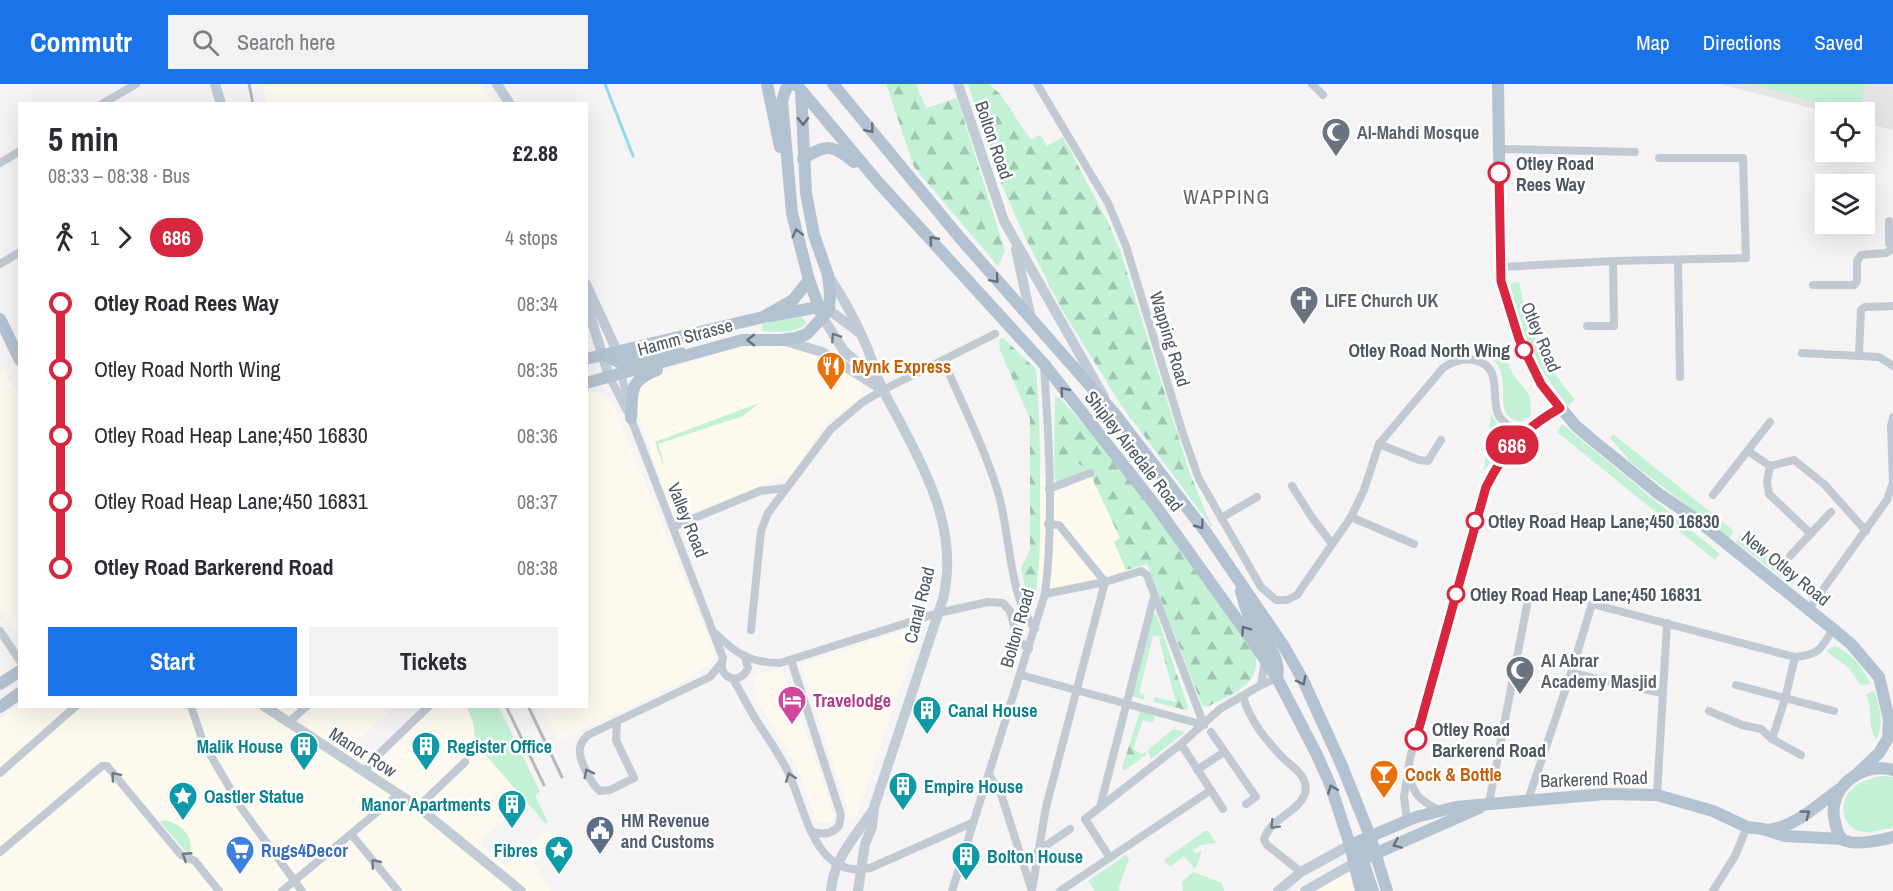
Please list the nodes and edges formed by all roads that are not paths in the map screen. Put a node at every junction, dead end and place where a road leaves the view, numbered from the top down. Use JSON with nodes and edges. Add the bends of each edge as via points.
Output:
{"nodes":[{"id":1,"x":136,"y":84,"type":"edge"},
{"id":2,"x":215,"y":84,"type":"edge"},
{"id":3,"x":497,"y":84,"type":"edge"},
{"id":4,"x":767,"y":84,"type":"edge"},
{"id":5,"x":833,"y":84,"type":"edge"},
{"id":6,"x":958,"y":84,"type":"edge"},
{"id":7,"x":1037,"y":84,"type":"edge"},
{"id":8,"x":1312,"y":84,"type":"edge"},
{"id":9,"x":1498,"y":84,"type":"edge"},
{"id":10,"x":797,"y":86,"type":"edge"},
{"id":11,"x":1323,"y":95,"type":"dead end"},
{"id":12,"x":105,"y":102,"type":"edge"},
{"id":13,"x":220,"y":102,"type":"edge"},
{"id":14,"x":509,"y":102,"type":"edge"},
{"id":15,"x":1499,"y":150,"type":"junction"},
{"id":16,"x":18,"y":152,"type":"edge"},
{"id":17,"x":1635,"y":152,"type":"dead end"},
{"id":18,"x":1659,"y":158,"type":"dead end"},
{"id":19,"x":803,"y":159,"type":"junction"},
{"id":20,"x":0,"y":162,"type":"edge"},
{"id":21,"x":878,"y":182,"type":"junction"},
{"id":22,"x":790,"y":185,"type":"junction"},
{"id":23,"x":1890,"y":221,"type":"dead end"},
{"id":24,"x":1014,"y":240,"type":"junction"},
{"id":25,"x":1892,"y":246,"type":"edge"},
{"id":26,"x":18,"y":253,"type":"edge"},
{"id":27,"x":1613,"y":261,"type":"junction"},
{"id":28,"x":1678,"y":261,"type":"junction"},
{"id":29,"x":0,"y":264,"type":"edge"},
{"id":30,"x":1501,"y":267,"type":"junction"},
{"id":31,"x":828,"y":275,"type":"junction"},
{"id":32,"x":808,"y":280,"type":"junction"},
{"id":33,"x":1813,"y":285,"type":"dead end"},
{"id":34,"x":588,"y":289,"type":"edge"},
{"id":35,"x":1893,"y":306,"type":"edge"},
{"id":36,"x":588,"y":310,"type":"edge"},
{"id":37,"x":824,"y":312,"type":"junction"},
{"id":38,"x":763,"y":317,"type":"junction"},
{"id":39,"x":1032,"y":322,"type":"junction"},
{"id":40,"x":1587,"y":326,"type":"dead end"},
{"id":41,"x":2,"y":328,"type":"edge"},
{"id":42,"x":861,"y":334,"type":"junction"},
{"id":43,"x":995,"y":334,"type":"dead end"},
{"id":44,"x":781,"y":340,"type":"junction"},
{"id":45,"x":1802,"y":353,"type":"dead end"},
{"id":46,"x":18,"y":354,"type":"edge"},
{"id":47,"x":601,"y":354,"type":"junction"},
{"id":48,"x":694,"y":354,"type":"junction"},
{"id":49,"x":1859,"y":355,"type":"junction"},
{"id":50,"x":588,"y":358,"type":"edge"},
{"id":51,"x":943,"y":360,"type":"junction"},
{"id":52,"x":1044,"y":364,"type":"junction"},
{"id":53,"x":617,"y":365,"type":"junction"},
{"id":54,"x":1893,"y":366,"type":"edge"},
{"id":55,"x":1680,"y":377,"type":"dead end"},
{"id":56,"x":588,"y":381,"type":"edge"},
{"id":57,"x":881,"y":386,"type":"junction"},
{"id":58,"x":1560,"y":408,"type":"junction"},
{"id":59,"x":1113,"y":413,"type":"junction"},
{"id":60,"x":1893,"y":417,"type":"edge"},
{"id":61,"x":631,"y":418,"type":"junction"},
{"id":62,"x":1770,"y":422,"type":"dead end"},
{"id":63,"x":1521,"y":435,"type":"junction"},
{"id":64,"x":1441,"y":440,"type":"dead end"},
{"id":65,"x":1379,"y":444,"type":"junction"},
{"id":66,"x":1748,"y":451,"type":"junction"},
{"id":67,"x":1770,"y":466,"type":"junction"},
{"id":68,"x":1090,"y":473,"type":"dead end"},
{"id":69,"x":1893,"y":483,"type":"edge"},
{"id":70,"x":1292,"y":486,"type":"dead end"},
{"id":71,"x":786,"y":488,"type":"junction"},
{"id":72,"x":1049,"y":489,"type":"junction"},
{"id":73,"x":1713,"y":495,"type":"dead end"},
{"id":74,"x":1257,"y":497,"type":"dead end"},
{"id":75,"x":1832,"y":512,"type":"dead end"},
{"id":76,"x":1221,"y":518,"type":"junction"},
{"id":77,"x":1351,"y":518,"type":"junction"},
{"id":78,"x":1048,"y":524,"type":"junction"},
{"id":79,"x":673,"y":527,"type":"junction"},
{"id":80,"x":1866,"y":531,"type":"junction"},
{"id":81,"x":1811,"y":534,"type":"junction"},
{"id":82,"x":1332,"y":544,"type":"junction"},
{"id":83,"x":1414,"y":544,"type":"dead end"},
{"id":84,"x":1790,"y":556,"type":"dead end"},
{"id":85,"x":1237,"y":578,"type":"junction"},
{"id":86,"x":1105,"y":582,"type":"junction"},
{"id":87,"x":1045,"y":594,"type":"junction"},
{"id":88,"x":1154,"y":595,"type":"junction"},
{"id":89,"x":1528,"y":600,"type":"dead end"},
{"id":90,"x":1809,"y":609,"type":"junction"},
{"id":91,"x":938,"y":613,"type":"junction"},
{"id":92,"x":1666,"y":622,"type":"junction"},
{"id":93,"x":1035,"y":629,"type":"junction"},
{"id":94,"x":1833,"y":629,"type":"junction"},
{"id":95,"x":751,"y":630,"type":"dead end"},
{"id":96,"x":0,"y":631,"type":"edge"},
{"id":97,"x":716,"y":634,"type":"junction"},
{"id":98,"x":1029,"y":649,"type":"junction"},
{"id":99,"x":734,"y":652,"type":"junction"},
{"id":100,"x":745,"y":656,"type":"junction"},
{"id":101,"x":1795,"y":657,"type":"junction"},
{"id":102,"x":18,"y":658,"type":"edge"},
{"id":103,"x":722,"y":660,"type":"junction"},
{"id":104,"x":791,"y":660,"type":"junction"},
{"id":105,"x":1265,"y":660,"type":"junction"},
{"id":106,"x":763,"y":663,"type":"junction"},
{"id":107,"x":18,"y":671,"type":"edge"},
{"id":108,"x":1571,"y":673,"type":"junction"},
{"id":109,"x":746,"y":674,"type":"junction"},
{"id":110,"x":1021,"y":675,"type":"junction"},
{"id":111,"x":710,"y":676,"type":"junction"},
{"id":112,"x":1277,"y":678,"type":"junction"},
{"id":113,"x":731,"y":679,"type":"junction"},
{"id":114,"x":0,"y":684,"type":"edge"},
{"id":115,"x":1261,"y":685,"type":"junction"},
{"id":116,"x":1736,"y":685,"type":"dead end"},
{"id":117,"x":1076,"y":691,"type":"junction"},
{"id":118,"x":1662,"y":693,"type":"junction"},
{"id":119,"x":18,"y":694,"type":"edge"},
{"id":120,"x":1243,"y":697,"type":"junction"},
{"id":121,"x":744,"y":698,"type":"junction"},
{"id":122,"x":1785,"y":699,"type":"junction"},
{"id":123,"x":1126,"y":704,"type":"junction"},
{"id":124,"x":0,"y":707,"type":"edge"},
{"id":125,"x":74,"y":708,"type":"edge"},
{"id":126,"x":192,"y":708,"type":"edge"},
{"id":127,"x":267,"y":708,"type":"edge"},
{"id":128,"x":305,"y":708,"type":"edge"},
{"id":129,"x":427,"y":708,"type":"edge"},
{"id":130,"x":1709,"y":711,"type":"dead end"},
{"id":131,"x":1834,"y":711,"type":"dead end"},
{"id":132,"x":617,"y":722,"type":"junction"},
{"id":133,"x":288,"y":723,"type":"junction"},
{"id":134,"x":1204,"y":725,"type":"junction"},
{"id":135,"x":1211,"y":732,"type":"dead end"},
{"id":136,"x":1772,"y":739,"type":"junction"},
{"id":137,"x":1181,"y":744,"type":"junction"},
{"id":138,"x":1890,"y":744,"type":"edge"},
{"id":139,"x":1224,"y":752,"type":"junction"},
{"id":140,"x":1801,"y":755,"type":"dead end"},
{"id":141,"x":465,"y":762,"type":"dead end"},
{"id":142,"x":1197,"y":770,"type":"junction"},
{"id":143,"x":1893,"y":771,"type":"edge"},
{"id":144,"x":364,"y":772,"type":"junction"},
{"id":145,"x":1408,"y":772,"type":"junction"},
{"id":146,"x":0,"y":773,"type":"edge"},
{"id":147,"x":1858,"y":773,"type":"junction"},
{"id":148,"x":989,"y":775,"type":"junction"},
{"id":149,"x":1841,"y":788,"type":"junction"},
{"id":150,"x":1211,"y":790,"type":"junction"},
{"id":151,"x":399,"y":794,"type":"junction"},
{"id":152,"x":1658,"y":795,"type":"junction"},
{"id":153,"x":1528,"y":800,"type":"junction"},
{"id":154,"x":1489,"y":803,"type":"junction"},
{"id":155,"x":1246,"y":804,"type":"dead end"},
{"id":156,"x":418,"y":807,"type":"junction"},
{"id":157,"x":874,"y":807,"type":"junction"},
{"id":158,"x":1100,"y":807,"type":"junction"},
{"id":159,"x":1223,"y":809,"type":"dead end"},
{"id":160,"x":1440,"y":811,"type":"junction"},
{"id":161,"x":1407,"y":820,"type":"junction"},
{"id":162,"x":972,"y":823,"type":"junction"},
{"id":163,"x":1747,"y":827,"type":"junction"},
{"id":164,"x":1070,"y":829,"type":"dead end"},
{"id":165,"x":810,"y":830,"type":"junction"},
{"id":166,"x":1767,"y":830,"type":"junction"},
{"id":167,"x":351,"y":834,"type":"junction"},
{"id":168,"x":1370,"y":836,"type":"junction"},
{"id":169,"x":1893,"y":837,"type":"edge"},
{"id":170,"x":1842,"y":839,"type":"junction"},
{"id":171,"x":1350,"y":845,"type":"junction"},
{"id":172,"x":1038,"y":851,"type":"junction"},
{"id":173,"x":0,"y":852,"type":"edge"},
{"id":174,"x":1110,"y":858,"type":"junction"},
{"id":175,"x":1364,"y":858,"type":"junction"},
{"id":176,"x":837,"y":863,"type":"junction"},
{"id":177,"x":861,"y":870,"type":"junction"},
{"id":178,"x":1301,"y":872,"type":"junction"},
{"id":179,"x":294,"y":882,"type":"junction"},
{"id":180,"x":219,"y":891,"type":"edge"},
{"id":181,"x":282,"y":891,"type":"edge"},
{"id":182,"x":302,"y":891,"type":"edge"},
{"id":183,"x":398,"y":891,"type":"edge"},
{"id":184,"x":522,"y":891,"type":"edge"},
{"id":185,"x":831,"y":891,"type":"edge"},
{"id":186,"x":858,"y":891,"type":"edge"},
{"id":187,"x":951,"y":891,"type":"edge"},
{"id":188,"x":1032,"y":891,"type":"edge"},
{"id":189,"x":1060,"y":891,"type":"edge"},
{"id":190,"x":1278,"y":891,"type":"edge"},
{"id":191,"x":1305,"y":891,"type":"edge"},
{"id":192,"x":1361,"y":891,"type":"edge"},
{"id":193,"x":1373,"y":891,"type":"edge"},
{"id":194,"x":1387,"y":891,"type":"edge"},
{"id":195,"x":1713,"y":891,"type":"edge"}],
"edges":[{"from":1,"to":12,"type":"street"},
{"from":2,"to":13,"type":"street"},
{"from":3,"to":14,"type":"street"},
{"from":4,"to":22,"type":"main road","via":[[783,168]]},
{"from":5,"to":39,"type":"main road","name":"Shipley Airedale Road","one_way":true},
{"from":6,"to":24,"type":"street","name":"Bolton Road"},
{"from":7,"to":76,"type":"street","name":"Wapping Road","via":[[1108,203],[1126,246],[1199,479]]},
{"from":8,"to":11,"type":"street"},
{"from":9,"to":15,"type":"main road","name":"Otley Road"},
{"from":10,"to":19,"type":"main road","name":"Canal Road","one_way":true},
{"from":10,"to":21,"type":"main road","name":"Shipley Airedale Road"},
{"from":10,"to":22,"type":"main road","via":[[786,89],[782,101]]},
{"from":15,"to":17,"type":"street"},
{"from":15,"to":30,"type":"main road","name":"Otley Road"},
{"from":16,"to":20,"type":"street"},
{"from":18,"to":28,"type":"street","via":[[1743,158],[1746,258]]},
{"from":19,"to":21,"type":"main road","via":[[827,148],[837,148]]},
{"from":19,"to":31,"type":"main road","name":"Canal Road","via":[[814,235]]},
{"from":52,"to":21,"type":"main road","name":"Shipley Airedale Road","one_way":true},
{"from":32,"to":22,"type":"main road","one_way":true,"via":[[792,213]]},
{"from":23,"to":25,"type":"street"},
{"from":24,"to":39,"type":"street","name":"Bolton Road"},
{"from":24,"to":59,"type":"street","name":"Bolton Road"},
{"from":25,"to":33,"type":"street","via":[[1886,253],[1861,255],[1854,285]]},
{"from":26,"to":29,"type":"street"},
{"from":27,"to":28,"type":"street"},
{"from":27,"to":30,"type":"street"},
{"from":27,"to":40,"type":"street","via":[[1614,326]]},
{"from":28,"to":55,"type":"street"},
{"from":30,"to":58,"type":"main road","name":"Otley Road","via":[[1501,281],[1519,339],[1541,384]]},
{"from":31,"to":37,"type":"main road","via":[[830,294]]},
{"from":31,"to":42,"type":"street","name":"Canal Road"},
{"from":32,"to":37,"type":"main road"},
{"from":32,"to":38,"type":"main road","name":"Hamm Strasse","via":[[793,300]]},
{"from":34,"to":53,"type":"street","name":"Valley Road"},
{"from":35,"to":49,"type":"street","via":[[1861,310]]},
{"from":36,"to":47,"type":"street","name":"Valley Road"},
{"from":37,"to":38,"type":"main road"},
{"from":37,"to":42,"type":"street"},
{"from":37,"to":44,"type":"main road","name":"Hamm Strasse","via":[[807,334]]},
{"from":57,"to":37,"type":"street","name":"Canal Road","one_way":true,"via":[[844,351]]},
{"from":38,"to":53,"type":"main road","name":"Hamm Strasse"},
{"from":39,"to":52,"type":"main road"},
{"from":39,"to":59,"type":"main road","name":"Shipley Airedale Road"},
{"from":41,"to":46,"type":"main road"},
{"from":42,"to":57,"type":"street","name":"Canal Road"},
{"from":43,"to":51,"type":"street"},
{"from":44,"to":48,"type":"main road","name":"Hamm Strasse","one_way":true,"via":[[742,340]]},
{"from":44,"to":57,"type":"street","via":[[822,352]]},
{"from":45,"to":49,"type":"street"},
{"from":47,"to":50,"type":"main road","name":"Hamm Strasse"},
{"from":47,"to":53,"type":"main road","name":"Hamm Strasse"},
{"from":47,"to":53,"type":"street","name":"Valley Road"},
{"from":48,"to":53,"type":"main road","name":"Hamm Strasse"},
{"from":48,"to":61,"type":"main road","via":[[638,379],[633,389]]},
{"from":49,"to":54,"type":"street","via":[[1879,357]]},
{"from":51,"to":57,"type":"street"},
{"from":51,"to":93,"type":"street","via":[[998,493],[1018,594]]},
{"from":52,"to":72,"type":"street","name":"Bolton Road"},
{"from":105,"to":52,"type":"main road","name":"Shipley Airedale Road","one_way":true,"via":[[1155,505]]},
{"from":53,"to":56,"type":"main road","name":"Hamm Strasse"},
{"from":53,"to":61,"type":"street","name":"Valley Road"},
{"from":53,"to":61,"type":"street","name":"Valley Road"},
{"from":57,"to":71,"type":"street","via":[[831,429]]},
{"from":57,"to":91,"type":"street","name":"Canal Road","via":[[913,445],[946,532],[948,564]]},
{"from":58,"to":63,"type":"street"},
{"from":58,"to":90,"type":"main road","name":"New Otley Road","via":[[1576,426],[1659,494]]},
{"from":59,"to":85,"type":"main road","name":"Shipley Airedale Road","one_way":true},
{"from":60,"to":69,"type":"street"},
{"from":61,"to":79,"type":"street","name":"Valley Road"},
{"from":62,"to":66,"type":"street"},
{"from":63,"to":65,"type":"street","via":[[1498,413],[1494,376],[1488,367],[1468,359],[1443,368]]},
{"from":63,"to":145,"type":"street","via":[[1498,463],[1480,503]]},
{"from":64,"to":65,"type":"street","via":[[1428,461]]},
{"from":65,"to":77,"type":"street"},
{"from":66,"to":67,"type":"street"},
{"from":66,"to":73,"type":"street"},
{"from":67,"to":80,"type":"street","via":[[1794,460],[1824,484]]},
{"from":67,"to":81,"type":"street","via":[[1769,494]]},
{"from":68,"to":72,"type":"street"},
{"from":69,"to":80,"type":"street","via":[[1887,500]]},
{"from":70,"to":82,"type":"street"},
{"from":71,"to":79,"type":"street","via":[[760,491]]},
{"from":71,"to":95,"type":"street","via":[[761,531]]},
{"from":72,"to":78,"type":"street","name":"Bolton Road"},
{"from":74,"to":76,"type":"street"},
{"from":75,"to":81,"type":"street"},
{"from":76,"to":82,"type":"street","name":"Wapping Road","via":[[1261,587],[1276,600],[1297,595]]},
{"from":77,"to":82,"type":"street"},
{"from":77,"to":83,"type":"street"},
{"from":78,"to":86,"type":"street","via":[[1059,525]]},
{"from":78,"to":87,"type":"street","name":"Bolton Road"},
{"from":79,"to":97,"type":"street","name":"Valley Road"},
{"from":80,"to":90,"type":"street"},
{"from":81,"to":84,"type":"street"},
{"from":85,"to":112,"type":"main road","via":[[1248,614],[1280,666]]},
{"from":85,"to":168,"type":"main road","name":"Shipley Airedale Road","one_way":true,"via":[[1303,681]]},
{"from":86,"to":87,"type":"street"},
{"from":86,"to":88,"type":"street","via":[[1141,572],[1147,575]]},
{"from":86,"to":117,"type":"street"},
{"from":87,"to":93,"type":"street","name":"Bolton Road"},
{"from":88,"to":123,"type":"street"},
{"from":88,"to":134,"type":"street"},
{"from":89,"to":154,"type":"street"},
{"from":90,"to":94,"type":"main road","name":"New Otley Road"},
{"from":91,"to":98,"type":"street","via":[[988,602],[1003,603],[1010,611],[1018,640]]},
{"from":91,"to":104,"type":"street"},
{"from":91,"to":157,"type":"street","name":"Canal Road"},
{"from":92,"to":101,"type":"street"},
{"from":92,"to":108,"type":"street","via":[[1592,604]]},
{"from":92,"to":118,"type":"street"},
{"from":93,"to":98,"type":"street","name":"Bolton Road"},
{"from":94,"to":101,"type":"street","via":[[1812,655]]},
{"from":94,"to":138,"type":"main road","name":"New Otley Road","via":[[1879,676],[1889,719]]},
{"from":96,"to":102,"type":"street"},
{"from":97,"to":99,"type":"street"},
{"from":97,"to":103,"type":"street","name":"Valley Road"},
{"from":98,"to":110,"type":"street","name":"Bolton Road"},
{"from":99,"to":100,"type":"street"},
{"from":99,"to":103,"type":"street"},
{"from":100,"to":106,"type":"street"},
{"from":100,"to":109,"type":"street"},
{"from":101,"to":122,"type":"street"},
{"from":103,"to":111,"type":"street"},
{"from":103,"to":113,"type":"street","via":[[722,671]]},
{"from":104,"to":106,"type":"street"},
{"from":104,"to":165,"type":"street","via":[[841,823],[830,832],[818,834]]},
{"from":105,"to":112,"type":"main road","name":"Shipley Airedale Road"},
{"from":105,"to":115,"type":"street"},
{"from":106,"to":109,"type":"street"},
{"from":107,"to":114,"type":"main road"},
{"from":108,"to":118,"type":"street"},
{"from":108,"to":153,"type":"street"},
{"from":109,"to":113,"type":"street"},
{"from":109,"to":121,"type":"street"},
{"from":110,"to":117,"type":"street"},
{"from":110,"to":148,"type":"street","name":"Bolton Road"},
{"from":111,"to":113,"type":"street"},
{"from":111,"to":132,"type":"street"},
{"from":112,"to":115,"type":"street"},
{"from":171,"to":112,"type":"main road","name":"Shipley Airedale Road","one_way":true,"via":[[1325,774]]},
{"from":113,"to":121,"type":"street"},
{"from":115,"to":120,"type":"street"},
{"from":116,"to":122,"type":"street"},
{"from":117,"to":123,"type":"street"},
{"from":117,"to":172,"type":"street"},
{"from":118,"to":152,"type":"street"},
{"from":119,"to":124,"type":"main road"},
{"from":120,"to":134,"type":"street","via":[[1220,709]]},
{"from":120,"to":178,"type":"street","one_way":true,"via":[[1254,724],[1304,780],[1303,799],[1272,826],[1264,840]]},
{"from":165,"to":121,"type":"street","one_way":true,"via":[[788,772]]},
{"from":122,"to":131,"type":"street"},
{"from":122,"to":136,"type":"street"},
{"from":123,"to":134,"type":"street"},
{"from":123,"to":158,"type":"street"},
{"from":125,"to":146,"type":"street"},
{"from":126,"to":179,"type":"street","via":[[203,742],[242,809]]},
{"from":127,"to":133,"type":"street","name":"Manor Row"},
{"from":128,"to":133,"type":"street"},
{"from":129,"to":144,"type":"street"},
{"from":130,"to":136,"type":"street","via":[[1761,729]]},
{"from":132,"to":132,"type":"street","one_way":true,"via":[[616,740],[634,778],[600,791],[580,757],[580,746],[588,735]]},
{"from":133,"to":144,"type":"street","name":"Manor Row"},
{"from":134,"to":137,"type":"street"},
{"from":135,"to":139,"type":"street"},
{"from":136,"to":140,"type":"street"},
{"from":137,"to":142,"type":"street"},
{"from":137,"to":158,"type":"street"},
{"from":138,"to":147,"type":"main road","name":"New Otley Road"},
{"from":139,"to":142,"type":"street"},
{"from":139,"to":155,"type":"street","via":[[1256,797]]},
{"from":141,"to":156,"type":"street"},
{"from":142,"to":150,"type":"street"},
{"from":143,"to":147,"type":"main road","via":[[1873,769]]},
{"from":144,"to":151,"type":"street","name":"Manor Row"},
{"from":145,"to":160,"type":"street","via":[[1414,792]]},
{"from":145,"to":161,"type":"street","via":[[1404,797]]},
{"from":147,"to":149,"type":"main road","name":"New Otley Road"},
{"from":148,"to":162,"type":"street","name":"Bolton Road"},
{"from":148,"to":188,"type":"street","via":[[1001,794]]},
{"from":166,"to":149,"type":"main road","name":"Barkerend Road","one_way":true,"via":[[1791,824]]},
{"from":149,"to":170,"type":"main road","via":[[1833,815]]},
{"from":150,"to":159,"type":"street"},
{"from":150,"to":174,"type":"street"},
{"from":151,"to":156,"type":"street","name":"Manor Row"},
{"from":151,"to":167,"type":"street"},
{"from":152,"to":153,"type":"main road","name":"Barkerend Road","via":[[1605,794]]},
{"from":152,"to":163,"type":"main road","name":"Barkerend Road","via":[[1713,811]]},
{"from":153,"to":154,"type":"main road","name":"Barkerend Road"},
{"from":154,"to":160,"type":"main road","name":"Barkerend Road"},
{"from":154,"to":175,"type":"main road","name":"Barkerend Road","one_way":true},
{"from":156,"to":184,"type":"street","name":"Manor Row"},
{"from":157,"to":176,"type":"street","name":"Canal Road"},
{"from":157,"to":177,"type":"street","name":"Canal Road"},
{"from":158,"to":174,"type":"street","via":[[1085,819]]},
{"from":160,"to":161,"type":"main road","name":"Barkerend Road"},
{"from":161,"to":168,"type":"main road","name":"Barkerend Road"},
{"from":162,"to":177,"type":"street"},
{"from":162,"to":187,"type":"street","name":"Bolton Road"},
{"from":163,"to":166,"type":"main road","name":"Barkerend Road"},
{"from":163,"to":195,"type":"street","via":[[1735,856]]},
{"from":164,"to":172,"type":"street"},
{"from":165,"to":176,"type":"street"},
{"from":166,"to":170,"type":"main road","name":"Barkerend Road","via":[[1785,836]]},
{"from":167,"to":179,"type":"street"},
{"from":183,"to":167,"type":"street","one_way":true},
{"from":168,"to":171,"type":"main road","name":"Barkerend Road"},
{"from":168,"to":175,"type":"main road","name":"Shipley Airedale Road"},
{"from":169,"to":170,"type":"main road","name":"Barkerend Road","via":[[1868,842]]},
{"from":171,"to":175,"type":"main road","name":"Shipley Airedale Road"},
{"from":171,"to":178,"type":"street","name":"Barkerend Road"},
{"from":172,"to":188,"type":"street"},
{"from":180,"to":173,"type":"street","one_way":true,"via":[[195,861],[182,855],[107,766],[102,766]]},
{"from":174,"to":189,"type":"street"},
{"from":175,"to":191,"type":"street","name":"Barkerend Road"},
{"from":175,"to":192,"type":"main road","name":"Shipley Airedale Road"},
{"from":175,"to":193,"type":"main road"},
{"from":175,"to":194,"type":"main road","name":"Shipley Airedale Road"},
{"from":176,"to":177,"type":"street"},
{"from":176,"to":185,"type":"street","name":"Canal Road"},
{"from":177,"to":186,"type":"street","name":"Canal Road"},
{"from":178,"to":190,"type":"street","name":"Barkerend Road"},
{"from":179,"to":181,"type":"street"},
{"from":179,"to":182,"type":"street"}]}
